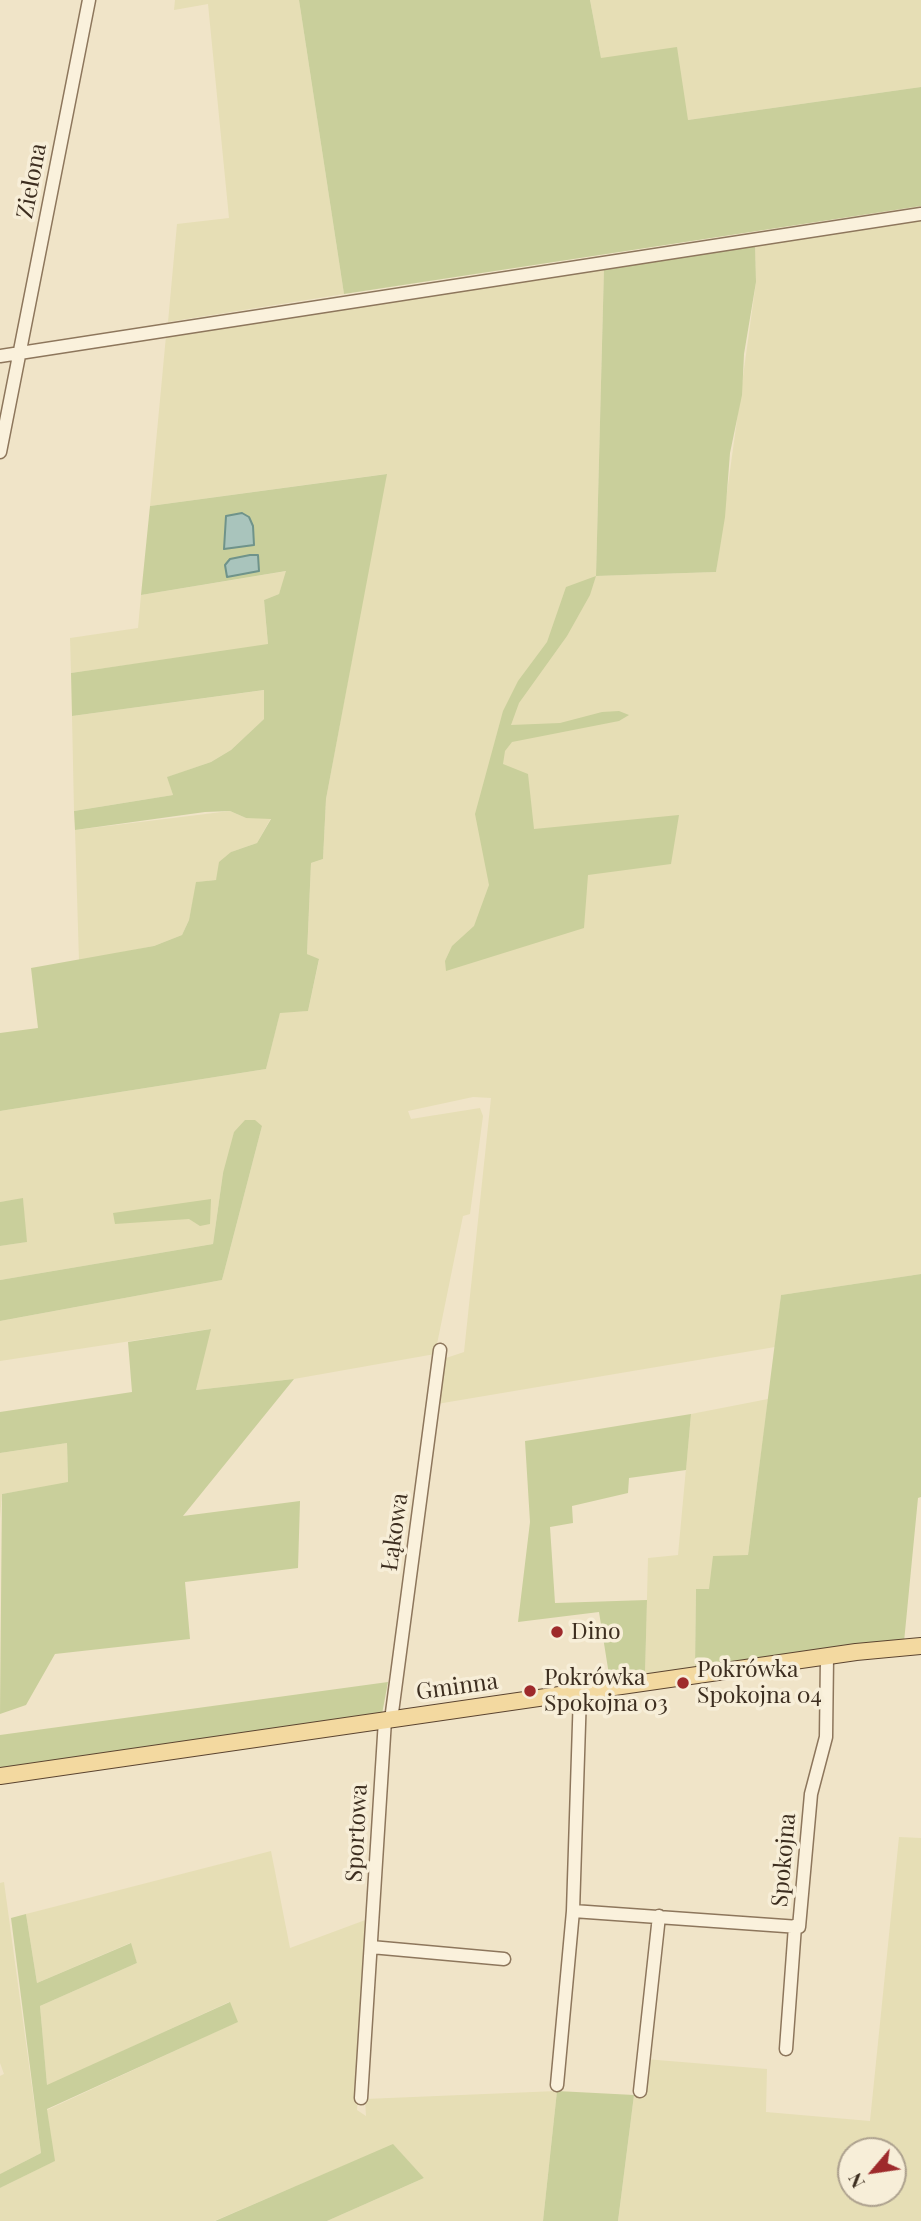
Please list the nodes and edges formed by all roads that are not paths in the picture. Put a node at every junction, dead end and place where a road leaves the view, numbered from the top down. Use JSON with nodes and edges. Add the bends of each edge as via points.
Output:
{"nodes":[{"id":1,"x":89,"y":0,"type":"edge"},
{"id":2,"x":921,"y":214,"type":"edge"},
{"id":3,"x":20,"y":353,"type":"junction"},
{"id":4,"x":0,"y":356,"type":"edge"},
{"id":5,"x":0,"y":452,"type":"edge"},
{"id":6,"x":440,"y":1350,"type":"dead end"},
{"id":7,"x":921,"y":1646,"type":"edge"},
{"id":8,"x":828,"y":1657,"type":"junction"},
{"id":9,"x":580,"y":1693,"type":"junction"},
{"id":10,"x":388,"y":1720,"type":"junction"},
{"id":11,"x":0,"y":1776,"type":"edge"},
{"id":12,"x":573,"y":1911,"type":"junction"},
{"id":13,"x":659,"y":1916,"type":"junction"},
{"id":14,"x":795,"y":1926,"type":"junction"},
{"id":15,"x":371,"y":1947,"type":"junction"},
{"id":16,"x":504,"y":1959,"type":"dead end"},
{"id":17,"x":786,"y":2049,"type":"dead end"},
{"id":18,"x":557,"y":2085,"type":"dead end"},
{"id":19,"x":640,"y":2091,"type":"dead end"},
{"id":20,"x":361,"y":2098,"type":"dead end"}],
"edges":[{"from":1,"to":3,"type":"street","name":"Zielona"},
{"from":2,"to":3,"type":"street"},
{"from":3,"to":4,"type":"street"},
{"from":3,"to":5,"type":"street","name":"Zielona"},
{"from":6,"to":10,"type":"street","name":"Łąkowa"},
{"from":7,"to":8,"type":"main road","name":"Gminna"},
{"from":8,"to":9,"type":"main road","name":"Gminna"},
{"from":8,"to":14,"type":"street","name":"Spokojna","via":[[826,1744],[811,1794],[799,1927]]},
{"from":9,"to":10,"type":"main road","name":"Gminna"},
{"from":9,"to":12,"type":"street"},
{"from":10,"to":11,"type":"main road","name":"Gminna"},
{"from":10,"to":15,"type":"street","name":"Sportowa"},
{"from":12,"to":13,"type":"street","name":"Spokojna"},
{"from":12,"to":18,"type":"street"},
{"from":13,"to":14,"type":"street","name":"Spokojna"},
{"from":13,"to":19,"type":"street"},
{"from":14,"to":17,"type":"street"},
{"from":15,"to":16,"type":"street"},
{"from":15,"to":20,"type":"street","name":"Sportowa"}]}
